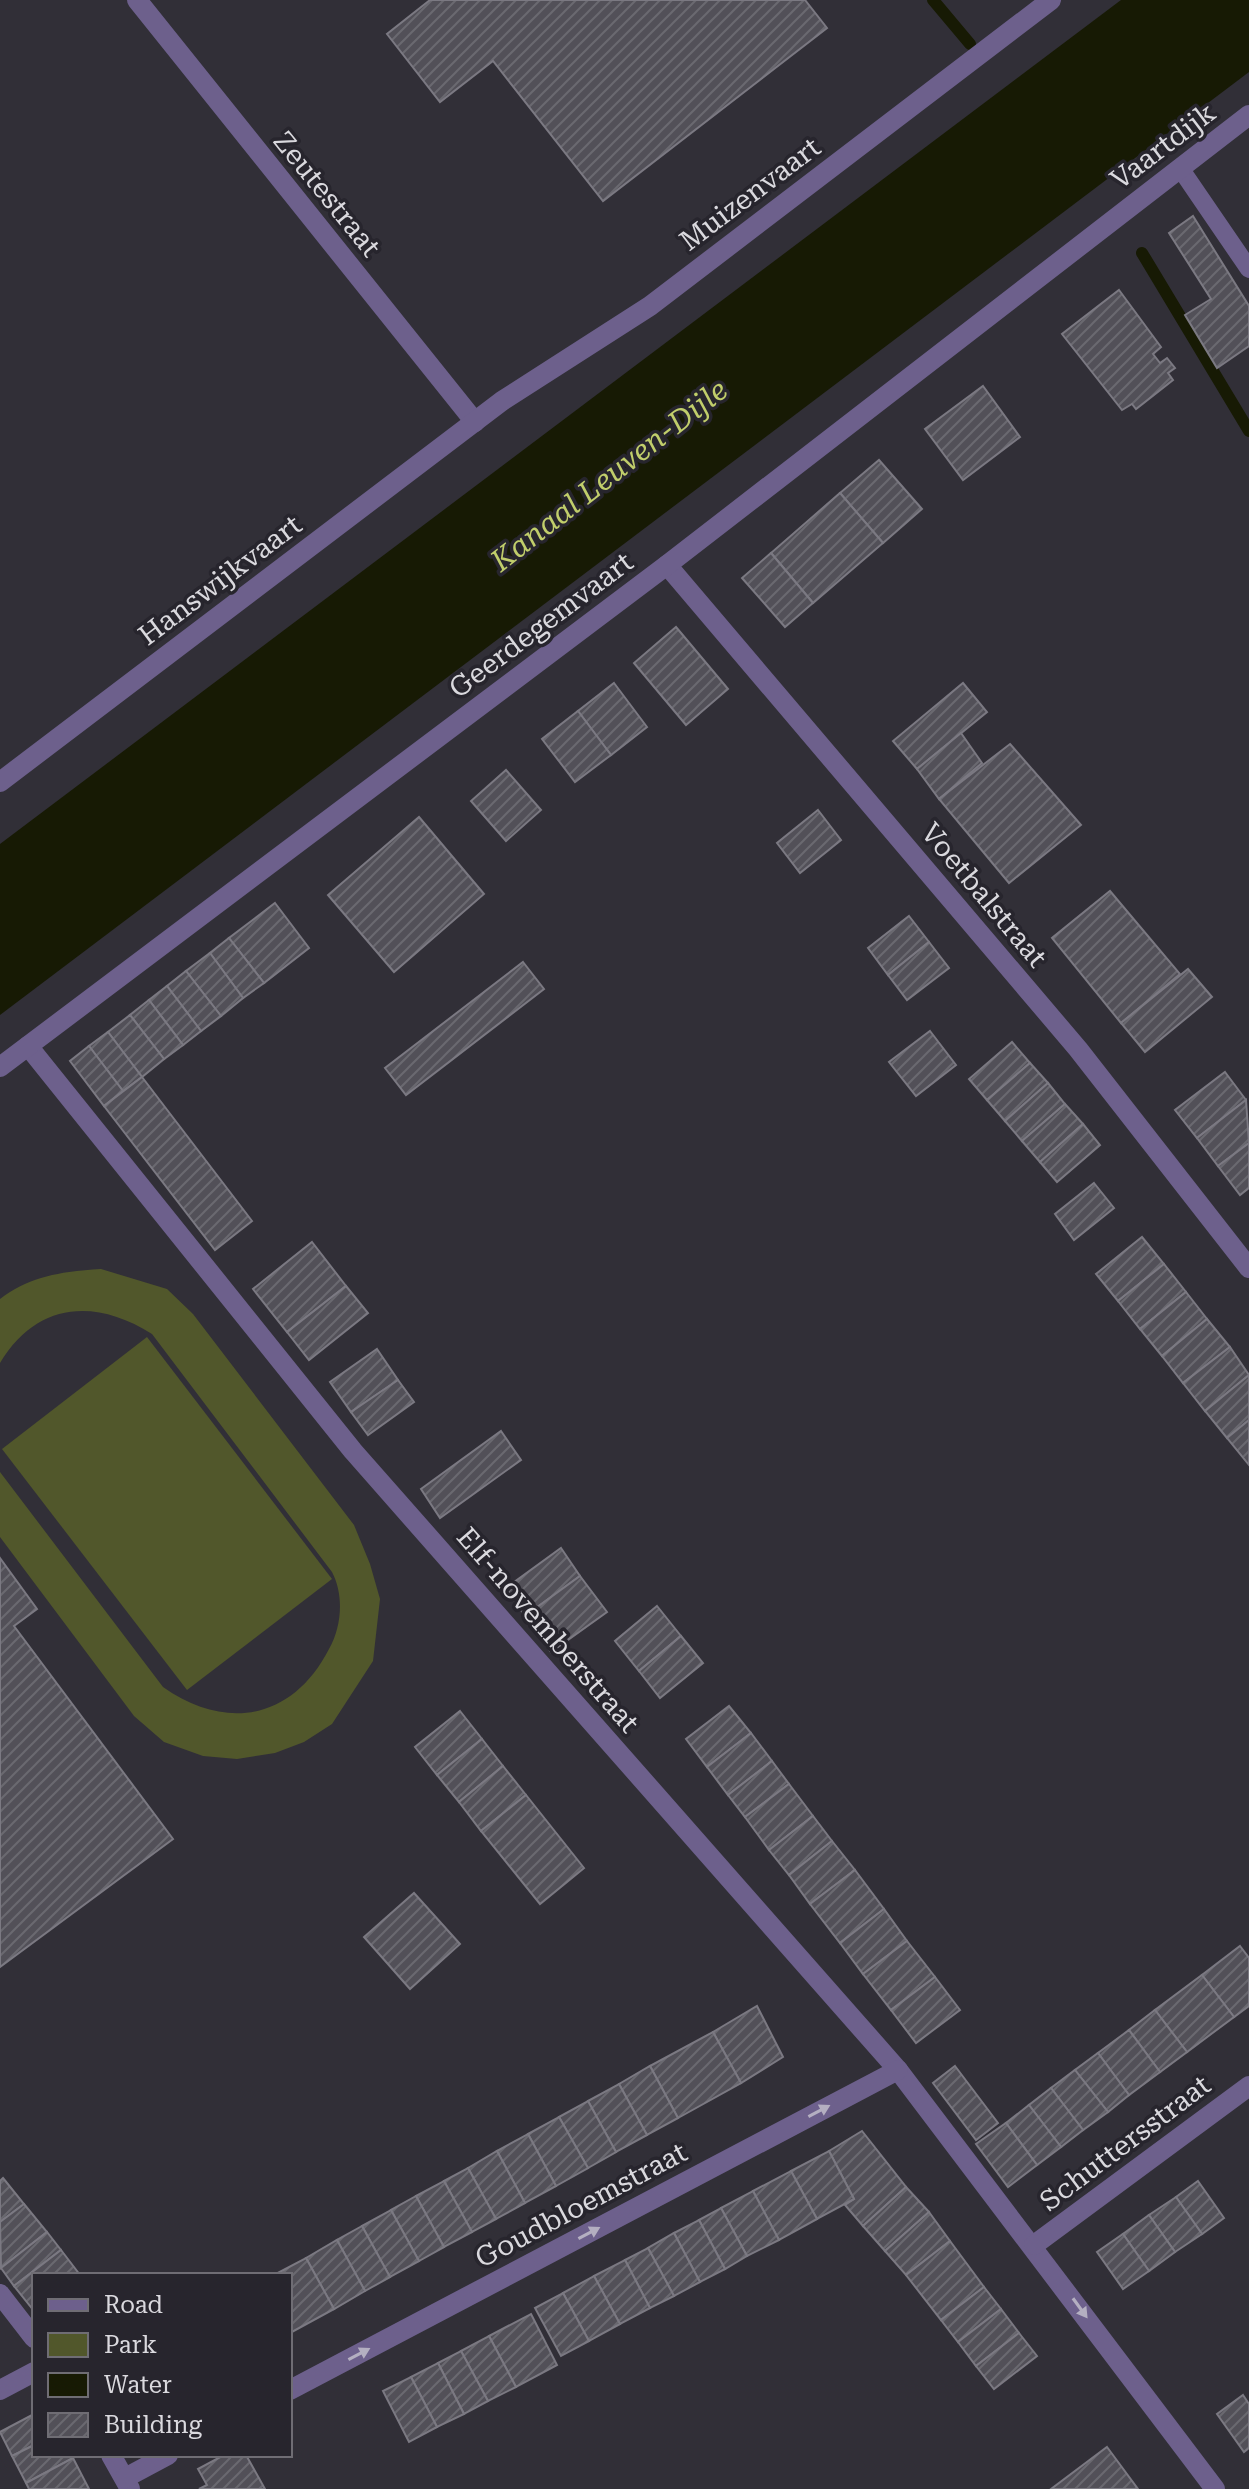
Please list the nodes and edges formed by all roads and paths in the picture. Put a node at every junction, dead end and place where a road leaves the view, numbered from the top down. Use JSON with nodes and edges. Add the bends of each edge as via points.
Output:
{"nodes":[{"id":1,"x":137,"y":0,"type":"edge"},
{"id":2,"x":1051,"y":0,"type":"edge"},
{"id":3,"x":1249,"y":115,"type":"edge"},
{"id":4,"x":1180,"y":168,"type":"junction"},
{"id":5,"x":1110,"y":221,"type":"joint"},
{"id":6,"x":1249,"y":269,"type":"edge"},
{"id":7,"x":475,"y":422,"type":"junction"},
{"id":8,"x":667,"y":565,"type":"junction"},
{"id":9,"x":0,"y":782,"type":"edge"},
{"id":10,"x":28,"y":1046,"type":"junction"},
{"id":11,"x":0,"y":1067,"type":"edge"},
{"id":12,"x":1249,"y":1268,"type":"edge"},
{"id":13,"x":898,"y":2070,"type":"junction"},
{"id":14,"x":1249,"y":2086,"type":"edge"},
{"id":15,"x":1034,"y":2245,"type":"junction"},
{"id":16,"x":0,"y":2294,"type":"edge"},
{"id":17,"x":32,"y":2335,"type":"edge"},
{"id":18,"x":32,"y":2373,"type":"edge"},
{"id":19,"x":292,"y":2389,"type":"edge"},
{"id":20,"x":0,"y":2390,"type":"edge"},
{"id":21,"x":112,"y":2457,"type":"edge"},
{"id":22,"x":165,"y":2457,"type":"edge"},
{"id":23,"x":127,"y":2483,"type":"edge"},
{"id":24,"x":1215,"y":2489,"type":"edge"}],
"edges":[{"from":1,"to":7,"type":"street","name":"Zeutestraat"},
{"from":2,"to":7,"type":"street","name":"Muizenvaart","via":[[650,306]]},
{"from":3,"to":4,"type":"street","name":"Vaartdijk"},
{"from":4,"to":5,"type":"street","name":"Vaartdijk"},
{"from":4,"to":6,"type":"lane"},
{"from":5,"to":8,"type":"street","name":"Geerdegemvaart"},
{"from":7,"to":9,"type":"street","name":"Hanswijkvaart"},
{"from":8,"to":10,"type":"street","name":"Geerdegemvaart"},
{"from":8,"to":12,"type":"street","name":"Voetbalstraat","via":[[1078,1049]]},
{"from":10,"to":11,"type":"street","name":"Geerdegemvaart"},
{"from":10,"to":13,"type":"street","name":"Elf-novemberstraat","via":[[353,1451]]},
{"from":13,"to":15,"type":"street","name":"Elf-novemberstraat"},
{"from":19,"to":13,"type":"street","name":"Goudbloemstraat","one_way":true},
{"from":14,"to":15,"type":"street","name":"Schuttersstraat"},
{"from":15,"to":24,"type":"street","name":"Elf-novemberstraat","one_way":true},
{"from":16,"to":17,"type":"street"},
{"from":18,"to":20,"type":"street"},
{"from":21,"to":23,"type":"street"},
{"from":22,"to":23,"type":"street"}]}
